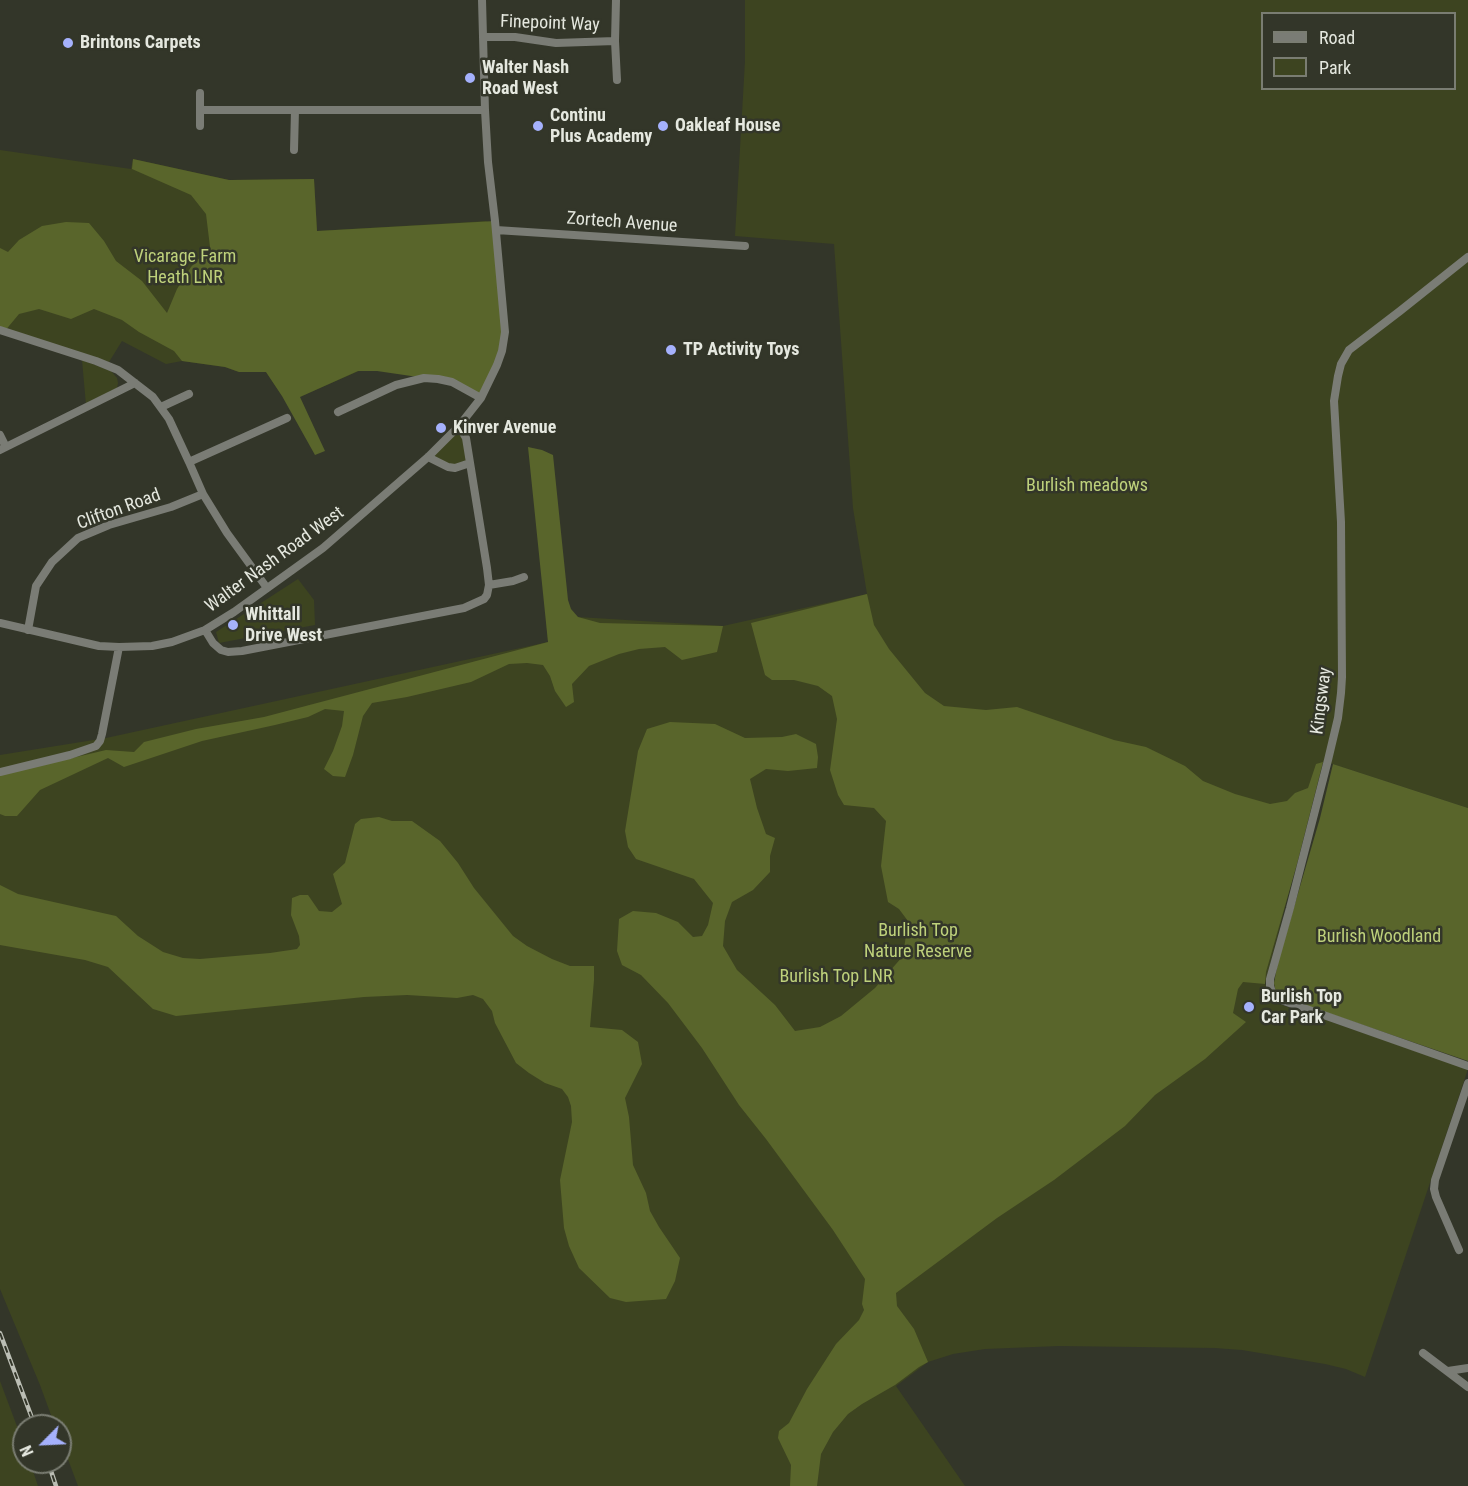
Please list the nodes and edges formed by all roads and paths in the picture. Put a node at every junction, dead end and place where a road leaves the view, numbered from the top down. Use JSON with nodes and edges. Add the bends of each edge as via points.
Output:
{"nodes":[{"id":1,"x":482,"y":0,"type":"edge"},
{"id":2,"x":616,"y":0,"type":"edge"},
{"id":3,"x":484,"y":37,"type":"junction"},
{"id":4,"x":615,"y":41,"type":"junction"},
{"id":5,"x":617,"y":80,"type":"dead end"},
{"id":6,"x":200,"y":93,"type":"dead end"},
{"id":7,"x":200,"y":110,"type":"junction"},
{"id":8,"x":295,"y":110,"type":"junction"},
{"id":9,"x":485,"y":110,"type":"junction"},
{"id":10,"x":200,"y":126,"type":"dead end"},
{"id":11,"x":294,"y":150,"type":"dead end"},
{"id":12,"x":496,"y":230,"type":"junction"},
{"id":13,"x":745,"y":246,"type":"dead end"},
{"id":14,"x":1468,"y":257,"type":"edge"},
{"id":15,"x":0,"y":330,"type":"edge"},
{"id":16,"x":135,"y":383,"type":"junction"},
{"id":17,"x":189,"y":394,"type":"dead end"},
{"id":18,"x":481,"y":398,"type":"junction"},
{"id":19,"x":161,"y":407,"type":"junction"},
{"id":20,"x":338,"y":412,"type":"dead end"},
{"id":21,"x":287,"y":418,"type":"dead end"},
{"id":22,"x":459,"y":426,"type":"junction"},
{"id":23,"x":0,"y":435,"type":"edge"},
{"id":24,"x":3,"y":449,"type":"edge"},
{"id":25,"x":428,"y":457,"type":"junction"},
{"id":26,"x":189,"y":462,"type":"junction"},
{"id":27,"x":470,"y":463,"type":"junction"},
{"id":28,"x":203,"y":494,"type":"junction"},
{"id":29,"x":525,"y":577,"type":"dead end"},
{"id":30,"x":489,"y":585,"type":"junction"},
{"id":31,"x":267,"y":588,"type":"junction"},
{"id":32,"x":0,"y":623,"type":"edge"},
{"id":33,"x":28,"y":630,"type":"junction"},
{"id":34,"x":205,"y":630,"type":"junction"},
{"id":35,"x":119,"y":647,"type":"junction"},
{"id":36,"x":0,"y":772,"type":"edge"},
{"id":37,"x":1468,"y":1066,"type":"edge"},
{"id":38,"x":1468,"y":1083,"type":"edge"},
{"id":39,"x":1459,"y":1250,"type":"dead end"},
{"id":40,"x":1423,"y":1353,"type":"dead end"},
{"id":41,"x":1468,"y":1368,"type":"edge"},
{"id":42,"x":1448,"y":1371,"type":"junction"},
{"id":43,"x":1468,"y":1387,"type":"edge"}],
"edges":[{"from":1,"to":3,"type":"street","name":"Walter Nash Road West"},
{"from":2,"to":4,"type":"street","name":"Finepoint Way"},
{"from":3,"to":4,"type":"street","name":"Finepoint Way","via":[[556,43]]},
{"from":3,"to":9,"type":"street","name":"Walter Nash Road West"},
{"from":4,"to":5,"type":"street","name":"Finepoint Way"},
{"from":6,"to":7,"type":"street"},
{"from":7,"to":8,"type":"street"},
{"from":7,"to":10,"type":"street"},
{"from":8,"to":9,"type":"street"},
{"from":8,"to":11,"type":"street"},
{"from":9,"to":12,"type":"street","name":"Walter Nash Road West"},
{"from":12,"to":13,"type":"street","name":"Zortech Avenue"},
{"from":12,"to":18,"type":"street","name":"Walter Nash Road West","via":[[505,332],[497,365]]},
{"from":14,"to":37,"type":"street","name":"Kingsway","via":[[1349,350],[1341,364],[1334,401],[1341,522],[1341,693],[1328,760],[1270,987],[1281,1000]]},
{"from":15,"to":16,"type":"street","via":[[96,360]]},
{"from":16,"to":19,"type":"street"},
{"from":16,"to":24,"type":"street"},
{"from":17,"to":19,"type":"street"},
{"from":18,"to":20,"type":"street","via":[[452,382],[424,378],[396,385]]},
{"from":18,"to":22,"type":"street","name":"Walter Nash Road West"},
{"from":19,"to":26,"type":"street"},
{"from":21,"to":26,"type":"street"},
{"from":22,"to":25,"type":"street","name":"Walter Nash Road West"},
{"from":22,"to":27,"type":"street","via":[[466,438]]},
{"from":23,"to":24,"type":"street"},
{"from":25,"to":27,"type":"street","via":[[455,468]]},
{"from":25,"to":31,"type":"street","name":"Walter Nash Road West","via":[[322,549]]},
{"from":26,"to":28,"type":"street"},
{"from":27,"to":30,"type":"street"},
{"from":28,"to":31,"type":"street"},
{"from":28,"to":33,"type":"street","name":"Clifton Road","via":[[78,538],[52,562],[36,586]]},
{"from":29,"to":30,"type":"street"},
{"from":30,"to":34,"type":"street","via":[[484,599],[464,608],[242,651],[221,650]]},
{"from":31,"to":34,"type":"street","name":"Walter Nash Road West"},
{"from":32,"to":33,"type":"street","name":"Walter Nash Road West"},
{"from":33,"to":35,"type":"street","name":"Walter Nash Road West"},
{"from":34,"to":35,"type":"street","name":"Walter Nash Road West","via":[[152,646]]},
{"from":35,"to":36,"type":"street","via":[[102,734],[96,746]]},
{"from":38,"to":39,"type":"street","via":[[1434,1189]]},
{"from":40,"to":42,"type":"street"},
{"from":41,"to":42,"type":"street"},
{"from":42,"to":43,"type":"street"}]}
